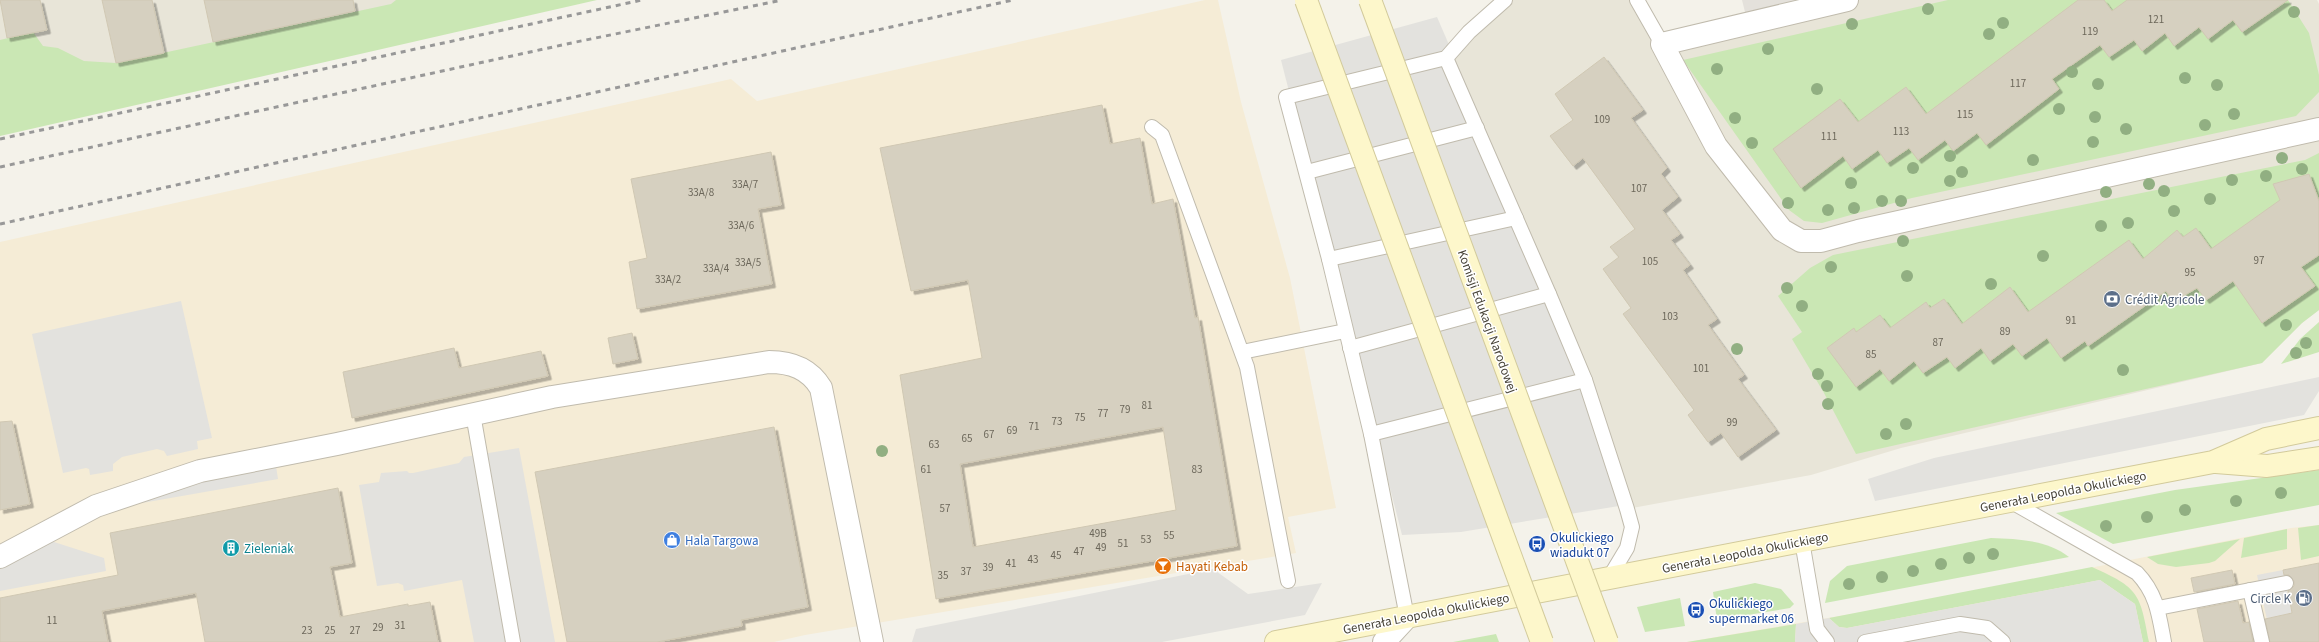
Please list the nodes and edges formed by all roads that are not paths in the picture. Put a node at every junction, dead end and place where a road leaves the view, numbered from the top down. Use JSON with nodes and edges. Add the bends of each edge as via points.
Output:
{"nodes":[{"id":1,"x":1306,"y":0,"type":"edge"},
{"id":2,"x":1370,"y":0,"type":"edge"},
{"id":3,"x":1505,"y":0,"type":"edge"},
{"id":4,"x":1638,"y":0,"type":"edge"},
{"id":5,"x":1847,"y":0,"type":"edge"},
{"id":6,"x":1662,"y":44,"type":"junction"},
{"id":7,"x":1446,"y":58,"type":"junction"},
{"id":8,"x":1152,"y":127,"type":"dead end"},
{"id":9,"x":1477,"y":128,"type":"junction"},
{"id":10,"x":2319,"y":129,"type":"edge"},
{"id":11,"x":1307,"y":172,"type":"junction"},
{"id":12,"x":1516,"y":218,"type":"junction"},
{"id":13,"x":1329,"y":259,"type":"junction"},
{"id":14,"x":1549,"y":294,"type":"junction"},
{"id":15,"x":1345,"y":331,"type":"junction"},
{"id":16,"x":1350,"y":348,"type":"junction"},
{"id":17,"x":1242,"y":352,"type":"junction"},
{"id":18,"x":1585,"y":380,"type":"junction"},
{"id":19,"x":473,"y":414,"type":"junction"},
{"id":20,"x":2319,"y":428,"type":"edge"},
{"id":21,"x":1371,"y":434,"type":"junction"},
{"id":22,"x":2319,"y":458,"type":"edge"},
{"id":23,"x":2213,"y":462,"type":"junction"},
{"id":24,"x":2010,"y":501,"type":"junction"},
{"id":25,"x":1802,"y":542,"type":"junction"},
{"id":26,"x":0,"y":557,"type":"edge"},
{"id":27,"x":1609,"y":578,"type":"junction"},
{"id":28,"x":1288,"y":581,"type":"dead end"},
{"id":29,"x":2286,"y":583,"type":"dead end"},
{"id":30,"x":2250,"y":590,"type":"junction"},
{"id":31,"x":2158,"y":608,"type":"junction"},
{"id":32,"x":1406,"y":617,"type":"junction"},
{"id":33,"x":513,"y":642,"type":"edge"},
{"id":34,"x":872,"y":642,"type":"edge"},
{"id":35,"x":1276,"y":642,"type":"edge"},
{"id":36,"x":1384,"y":642,"type":"edge"},
{"id":37,"x":1542,"y":642,"type":"edge"},
{"id":38,"x":1607,"y":642,"type":"edge"},
{"id":39,"x":1827,"y":642,"type":"edge"},
{"id":40,"x":1865,"y":642,"type":"edge"},
{"id":41,"x":2003,"y":642,"type":"edge"},
{"id":42,"x":2164,"y":642,"type":"edge"},
{"id":43,"x":2262,"y":642,"type":"edge"}],
"edges":[{"from":1,"to":37,"type":"main road","bridge":true},
{"from":2,"to":38,"type":"main road","name":"Komisji Edukacji Narodowej","bridge":true},
{"from":3,"to":7,"type":"lane","via":[[1469,32]]},
{"from":4,"to":6,"type":"lane"},
{"from":5,"to":6,"type":"street"},
{"from":6,"to":10,"type":"street","via":[[1716,146],[1782,230],[1801,241],[1821,241]]},
{"from":7,"to":9,"type":"lane"},
{"from":7,"to":11,"type":"lane","via":[[1286,97]]},
{"from":8,"to":17,"type":"lane","via":[[1162,135]]},
{"from":9,"to":11,"type":"lane"},
{"from":9,"to":12,"type":"lane"},
{"from":11,"to":13,"type":"lane"},
{"from":12,"to":13,"type":"lane"},
{"from":12,"to":14,"type":"lane"},
{"from":13,"to":15,"type":"lane"},
{"from":14,"to":16,"type":"lane"},
{"from":14,"to":18,"type":"lane"},
{"from":15,"to":16,"type":"lane"},
{"from":15,"to":17,"type":"lane"},
{"from":16,"to":21,"type":"lane"},
{"from":17,"to":28,"type":"lane","via":[[1250,377]]},
{"from":18,"to":21,"type":"lane"},
{"from":18,"to":27,"type":"lane","via":[[1632,527],[1627,548]]},
{"from":19,"to":26,"type":"street","via":[[200,471],[96,506]]},
{"from":19,"to":33,"type":"lane"},
{"from":19,"to":34,"type":"street","via":[[552,397],[769,362],[787,363],[801,368],[816,380],[821,388]]},
{"from":20,"to":23,"type":"main road","name":"Generała Leopolda Okulickiego","via":[[2266,439]]},
{"from":21,"to":32,"type":"lane"},
{"from":22,"to":23,"type":"main road","name":"Generała Leopolda Okulickiego","via":[[2267,466]]},
{"from":23,"to":24,"type":"main road","name":"Generała Leopolda Okulickiego"},
{"from":24,"to":25,"type":"main road","name":"Generała Leopolda Okulickiego"},
{"from":24,"to":31,"type":"lane","via":[[2137,573],[2149,586]]},
{"from":25,"to":27,"type":"main road","name":"Generała Leopolda Okulickiego"},
{"from":25,"to":39,"type":"lane","via":[[1817,629]]},
{"from":27,"to":32,"type":"main road","name":"Generała Leopolda Okulickiego"},
{"from":29,"to":30,"type":"lane"},
{"from":30,"to":31,"type":"lane"},
{"from":30,"to":43,"type":"lane"},
{"from":31,"to":42,"type":"lane"},
{"from":32,"to":35,"type":"main road","name":"Generała Leopolda Okulickiego"},
{"from":32,"to":36,"type":"street"},
{"from":40,"to":41,"type":"lane","via":[[1960,624],[1987,628]]}]}
